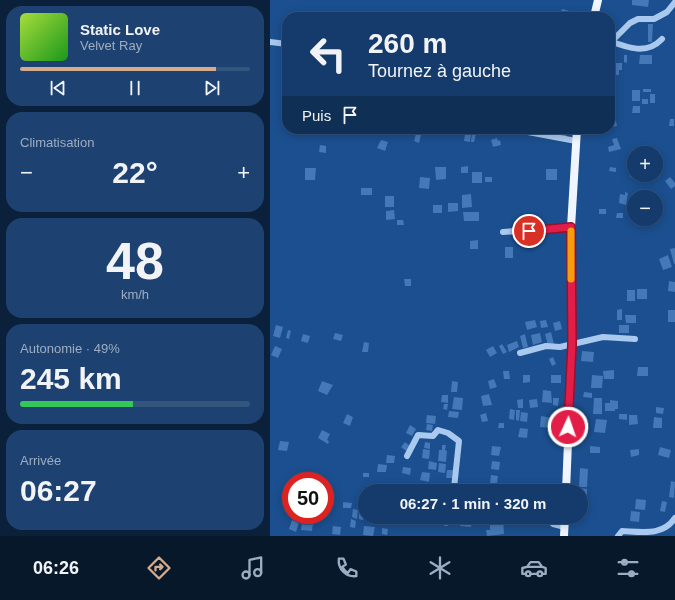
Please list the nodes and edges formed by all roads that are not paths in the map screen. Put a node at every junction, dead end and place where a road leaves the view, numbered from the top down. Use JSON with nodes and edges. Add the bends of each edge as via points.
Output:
{"nodes":[{"id":1,"x":598,"y":0,"type":"edge"},
{"id":2,"x":673,"y":2,"type":"edge"},
{"id":3,"x":595,"y":12,"type":"edge"},
{"id":4,"x":615,"y":38,"type":"edge"},
{"id":5,"x":662,"y":39,"type":"dead end"},
{"id":6,"x":270,"y":42,"type":"edge"},
{"id":7,"x":615,"y":42,"type":"edge"},
{"id":8,"x":282,"y":43,"type":"edge"},
{"id":9,"x":539,"y":134,"type":"edge"},
{"id":10,"x":577,"y":134,"type":"edge"},
{"id":11,"x":576,"y":141,"type":"junction"},
{"id":12,"x":571,"y":227,"type":"junction"},
{"id":13,"x":503,"y":232,"type":"dead end"},
{"id":14,"x":635,"y":339,"type":"dead end"},
{"id":15,"x":572,"y":344,"type":"junction"},
{"id":16,"x":520,"y":353,"type":"dead end"},
{"id":17,"x":407,"y":456,"type":"dead end"},
{"id":18,"x":455,"y":484,"type":"edge"},
{"id":19,"x":566,"y":484,"type":"edge"},
{"id":20,"x":675,"y":518,"type":"edge"},
{"id":21,"x":554,"y":524,"type":"edge"},
{"id":22,"x":565,"y":527,"type":"joint"},
{"id":23,"x":564,"y":536,"type":"edge"},
{"id":24,"x":618,"y":536,"type":"edge"}],
"edges":[{"from":1,"to":3,"type":"main road"},
{"from":2,"to":4,"type":"street","via":[[666,12],[654,19],[638,19]]},
{"from":5,"to":7,"type":"street","via":[[656,45],[632,49]]},
{"from":6,"to":8,"type":"street"},
{"from":9,"to":11,"type":"street"},
{"from":10,"to":11,"type":"main road"},
{"from":11,"to":12,"type":"main road"},
{"from":12,"to":13,"type":"street"},
{"from":12,"to":15,"type":"main road"},
{"from":14,"to":15,"type":"street","via":[[603,337]]},
{"from":15,"to":16,"type":"street","via":[[560,347],[546,346]]},
{"from":15,"to":19,"type":"main road"},
{"from":17,"to":18,"type":"street","via":[[418,436],[433,436],[438,430],[448,433],[459,441]]},
{"from":20,"to":24,"type":"street","via":[[671,525],[661,532],[622,531]]},
{"from":21,"to":22,"type":"street"},
{"from":22,"to":23,"type":"main road"}]}
